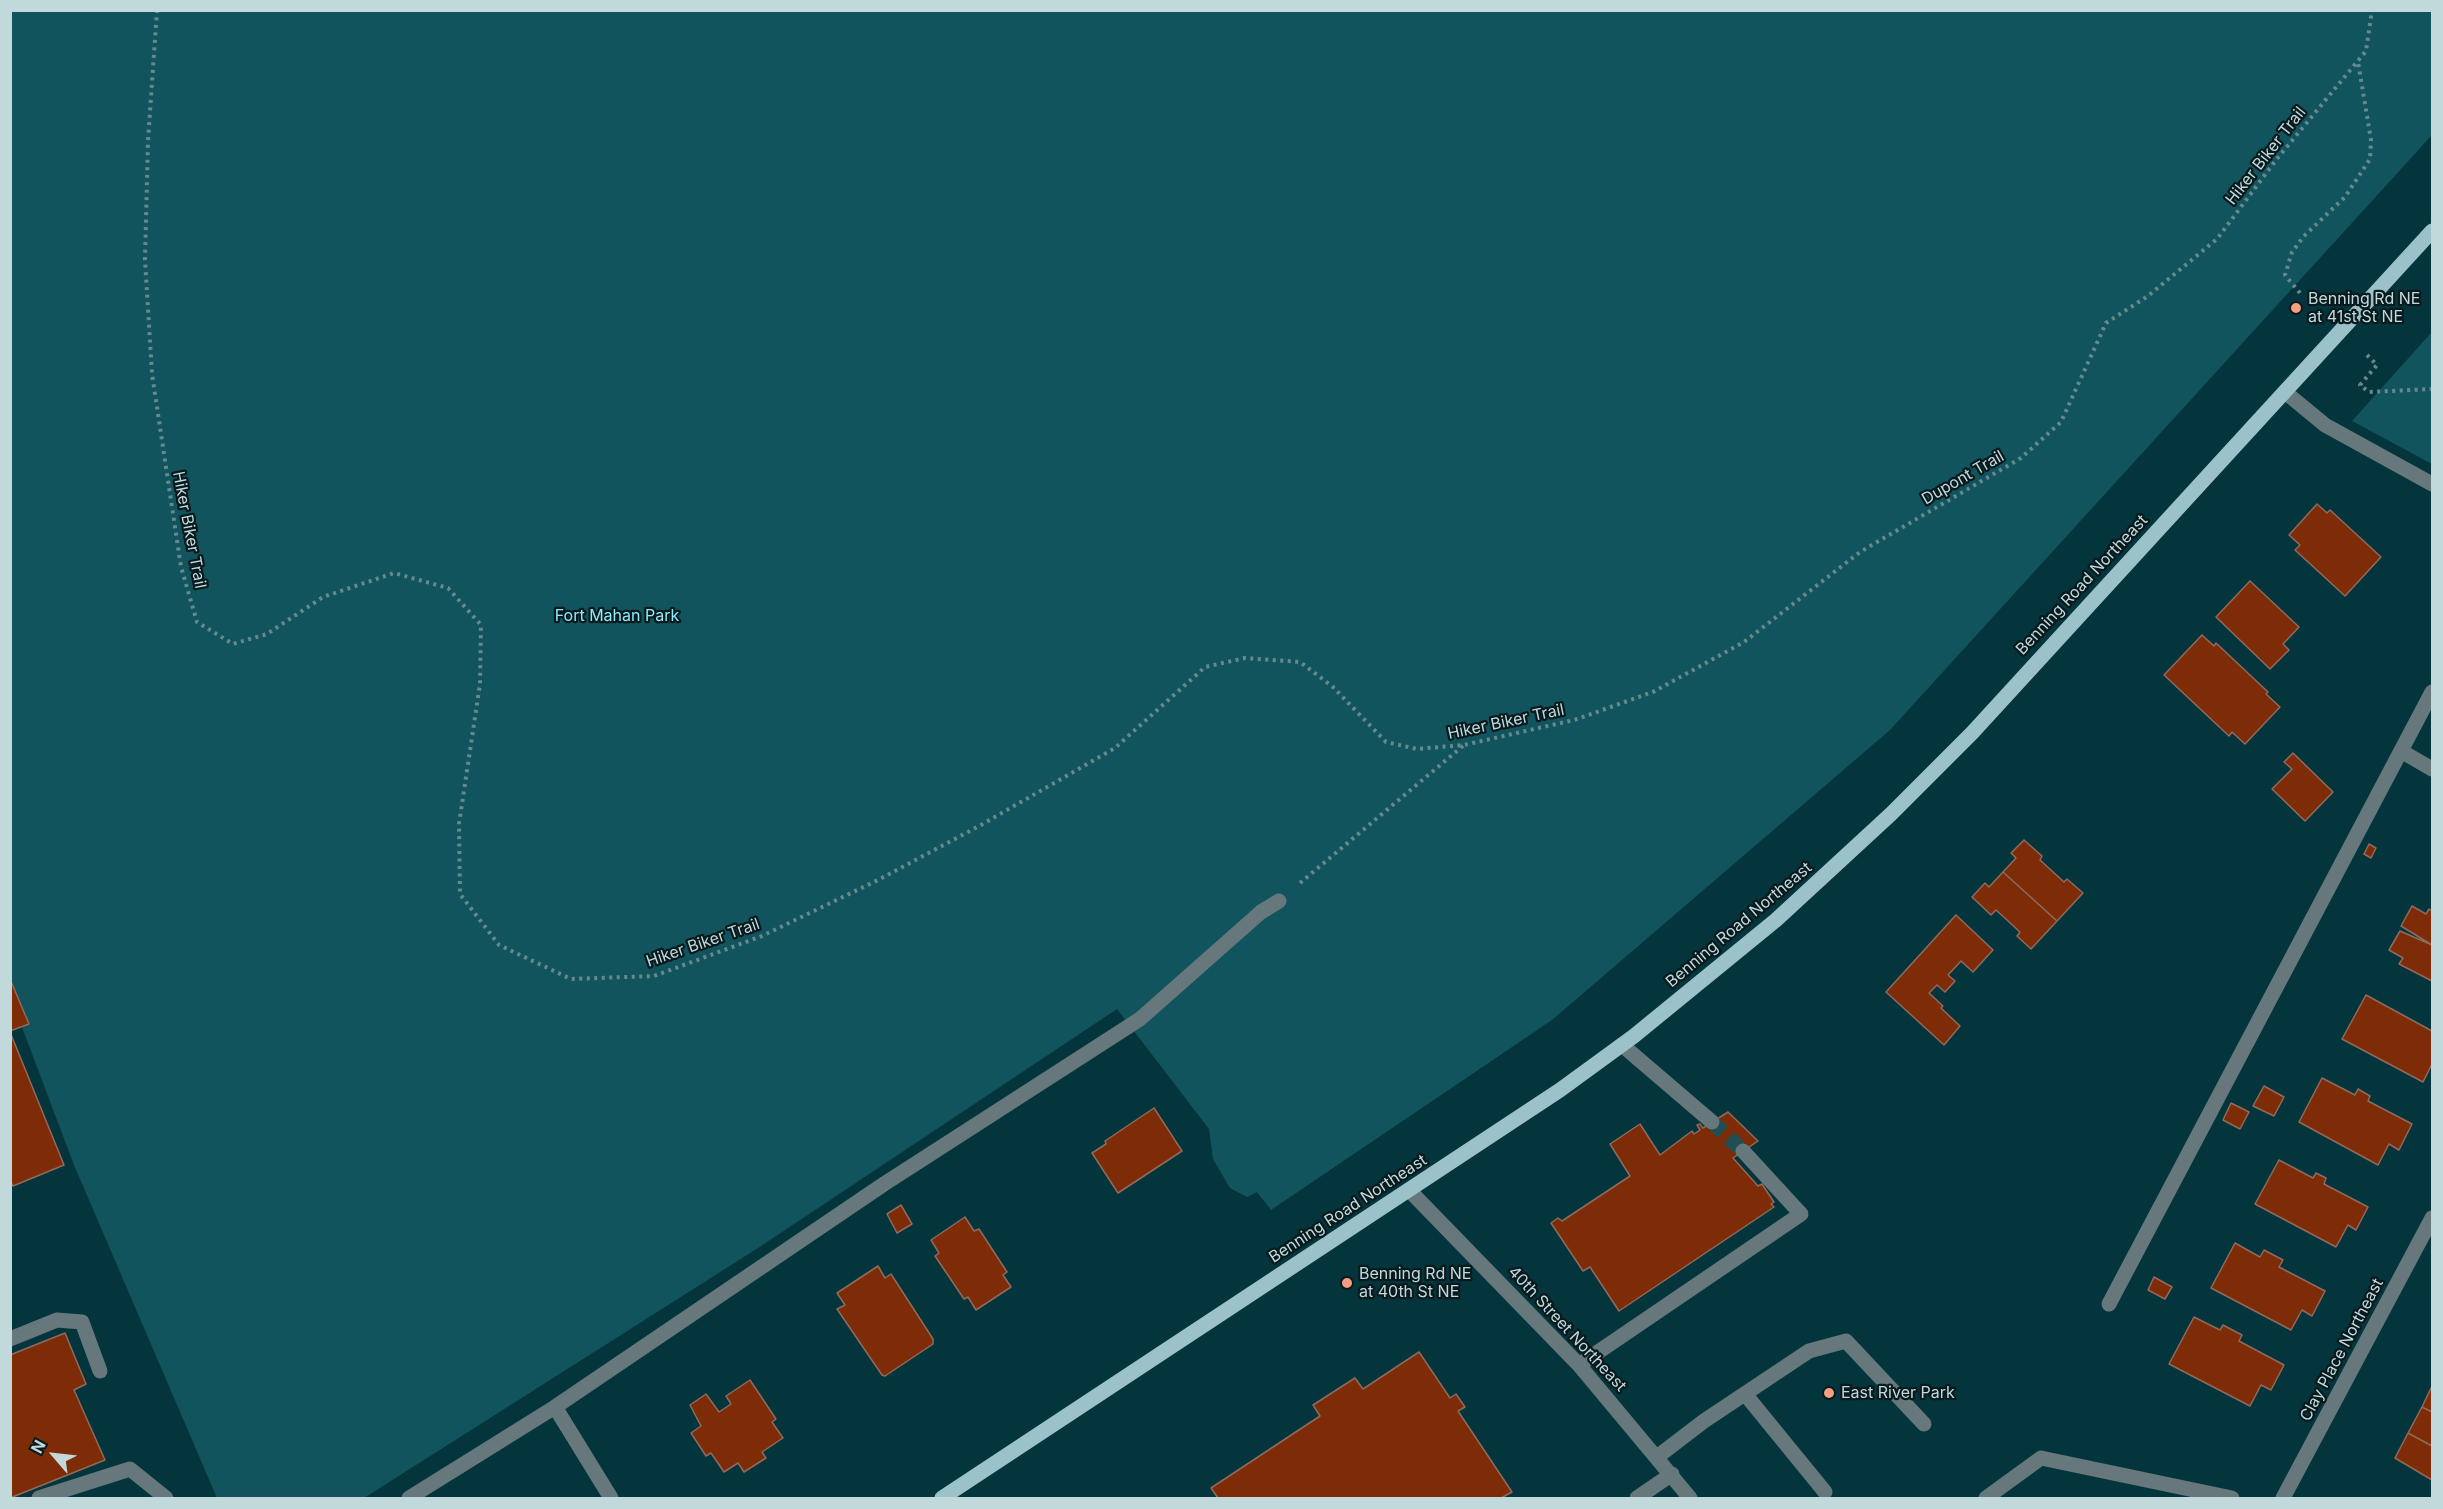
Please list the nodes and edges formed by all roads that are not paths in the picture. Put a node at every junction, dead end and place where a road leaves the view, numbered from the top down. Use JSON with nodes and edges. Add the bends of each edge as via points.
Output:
{"nodes":[{"id":1,"x":2433,"y":231,"type":"edge"},
{"id":2,"x":2285,"y":392,"type":"junction"},
{"id":3,"x":2433,"y":484,"type":"edge"},
{"id":4,"x":2433,"y":692,"type":"edge"},
{"id":5,"x":2401,"y":751,"type":"junction"},
{"id":6,"x":2433,"y":769,"type":"edge"},
{"id":7,"x":1279,"y":901,"type":"road end"},
{"id":8,"x":1622,"y":1045,"type":"junction"},
{"id":9,"x":1712,"y":1122,"type":"tunnel mouth"},
{"id":10,"x":1743,"y":1151,"type":"tunnel mouth"},
{"id":11,"x":1409,"y":1190,"type":"junction"},
{"id":12,"x":2433,"y":1218,"type":"edge"},
{"id":13,"x":2109,"y":1304,"type":"dead end"},
{"id":14,"x":10,"y":1339,"type":"edge"},
{"id":15,"x":1579,"y":1365,"type":"junction"},
{"id":16,"x":100,"y":1371,"type":"dead end"},
{"id":17,"x":1745,"y":1394,"type":"junction"},
{"id":18,"x":555,"y":1407,"type":"junction"},
{"id":19,"x":1924,"y":1424,"type":"dead end"},
{"id":20,"x":1657,"y":1457,"type":"junction"},
{"id":21,"x":1672,"y":1474,"type":"junction"},
{"id":22,"x":1825,"y":1492,"type":"dead end"},
{"id":23,"x":39,"y":1498,"type":"edge"},
{"id":24,"x":166,"y":1498,"type":"edge"},
{"id":25,"x":409,"y":1498,"type":"edge"},
{"id":26,"x":611,"y":1498,"type":"edge"},
{"id":27,"x":942,"y":1498,"type":"edge"},
{"id":28,"x":1637,"y":1498,"type":"edge"},
{"id":29,"x":1690,"y":1498,"type":"edge"},
{"id":30,"x":1986,"y":1498,"type":"edge"},
{"id":31,"x":2232,"y":1498,"type":"edge"},
{"id":32,"x":2283,"y":1498,"type":"edge"}],
"edges":[{"from":1,"to":2,"type":"main road","name":"Benning Road Northeast"},
{"from":2,"to":3,"type":"street","via":[[2325,425]]},
{"from":2,"to":8,"type":"main road","name":"Benning Road Northeast","via":[[1972,733],[1891,814],[1776,920]]},
{"from":4,"to":5,"type":"street"},
{"from":5,"to":6,"type":"street"},
{"from":5,"to":13,"type":"street"},
{"from":7,"to":18,"type":"street","via":[[1261,912],[1140,1018],[884,1184]]},
{"from":8,"to":9,"type":"street"},
{"from":8,"to":11,"type":"main road","name":"Benning Road Northeast","via":[[1485,1142]]},
{"from":10,"to":15,"type":"street","via":[[1801,1214]]},
{"from":11,"to":15,"type":"street","name":"40th Street Northeast"},
{"from":11,"to":27,"type":"main road","name":"Benning Road Northeast"},
{"from":12,"to":32,"type":"street","name":"Clay Place Northeast"},
{"from":14,"to":16,"type":"street","via":[[57,1320],[82,1322]]},
{"from":15,"to":20,"type":"street","name":"40th Street Northeast"},
{"from":17,"to":19,"type":"street","via":[[1809,1352],[1846,1341]]},
{"from":17,"to":20,"type":"street"},
{"from":17,"to":22,"type":"street"},
{"from":18,"to":25,"type":"street"},
{"from":18,"to":26,"type":"street"},
{"from":20,"to":21,"type":"street","name":"40th Street Northeast"},
{"from":21,"to":28,"type":"street"},
{"from":21,"to":29,"type":"street","name":"40th Street Northeast"},
{"from":23,"to":24,"type":"street","via":[[130,1469]]},
{"from":30,"to":31,"type":"street","via":[[2041,1458]]}]}
